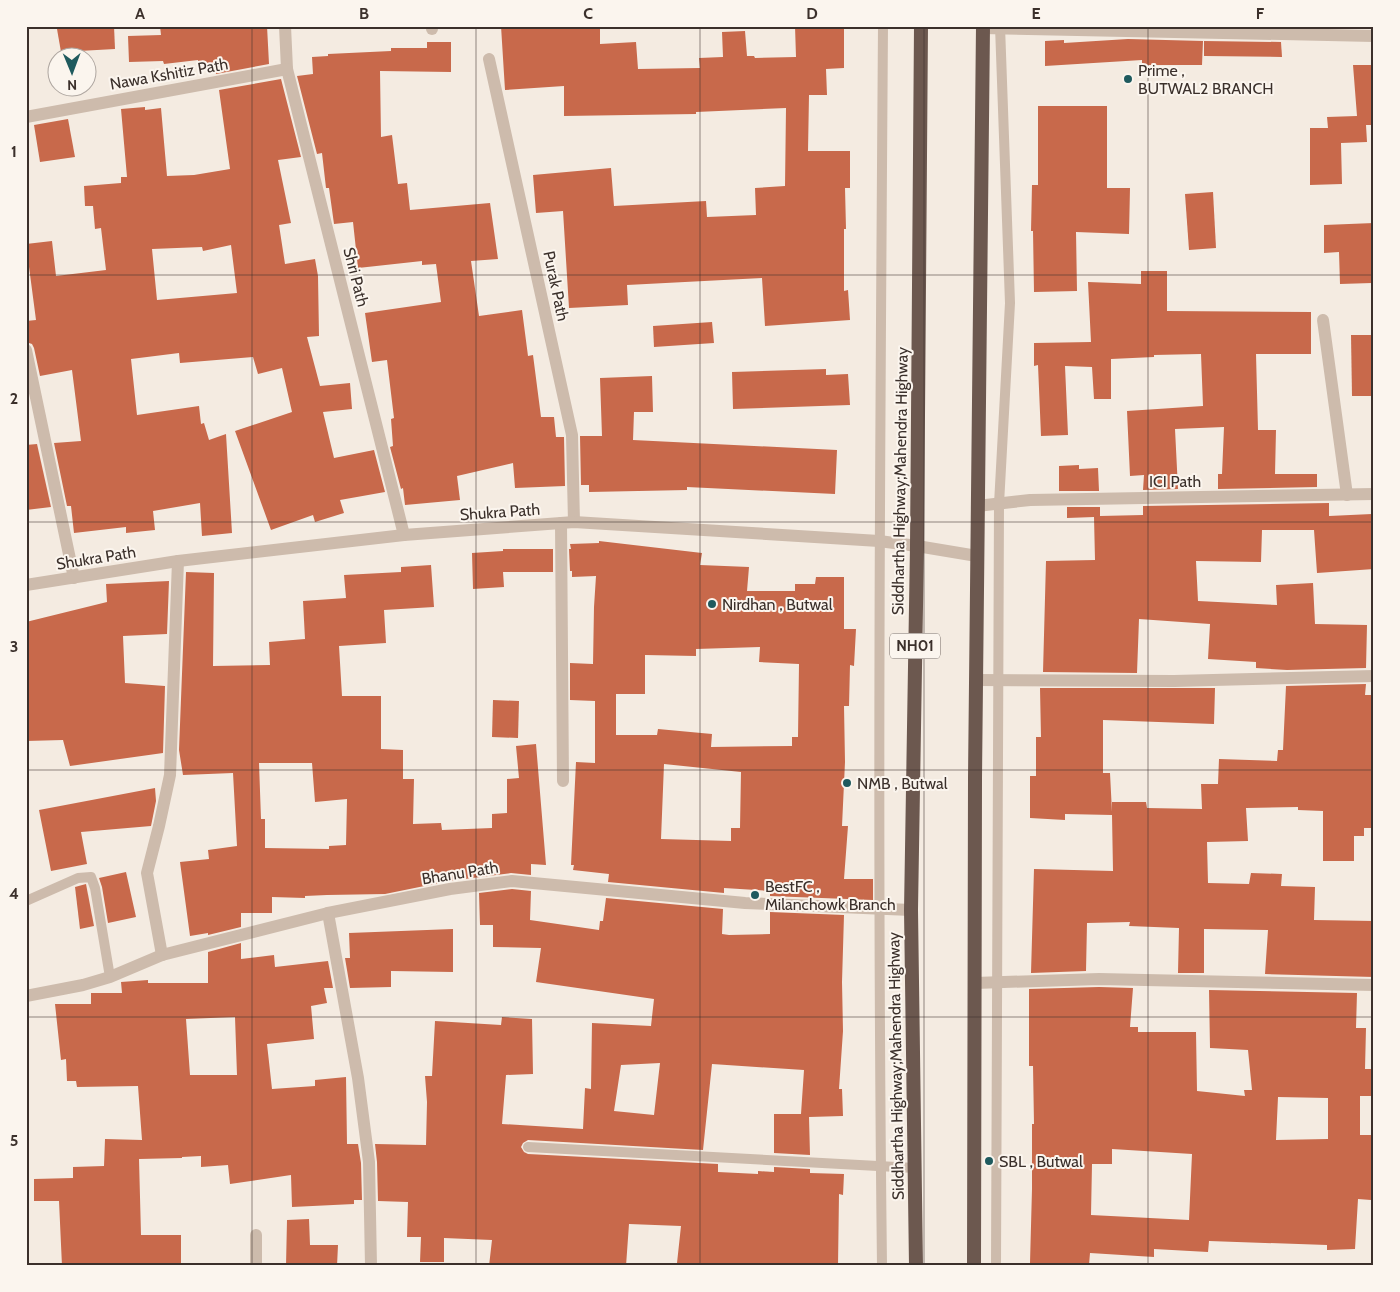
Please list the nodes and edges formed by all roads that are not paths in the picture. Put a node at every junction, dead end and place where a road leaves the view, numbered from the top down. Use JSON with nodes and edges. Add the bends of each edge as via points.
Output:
{"nodes":[{"id":1,"x":285,"y":26,"type":"edge"},
{"id":2,"x":883,"y":26,"type":"edge"},
{"id":3,"x":921,"y":26,"type":"edge"},
{"id":4,"x":983,"y":27,"type":"edge"},
{"id":5,"x":1000,"y":27,"type":"edge"},
{"id":6,"x":1374,"y":36,"type":"edge"},
{"id":7,"x":489,"y":59,"type":"dead end"},
{"id":8,"x":288,"y":69,"type":"junction"},
{"id":9,"x":26,"y":117,"type":"edge"},
{"id":10,"x":1323,"y":320,"type":"dead end"},
{"id":11,"x":26,"y":350,"type":"edge"},
{"id":12,"x":1347,"y":494,"type":"junction"},
{"id":13,"x":1374,"y":494,"type":"edge"},
{"id":14,"x":999,"y":504,"type":"junction"},
{"id":15,"x":977,"y":506,"type":"junction"},
{"id":16,"x":568,"y":523,"type":"junction"},
{"id":17,"x":404,"y":535,"type":"junction"},
{"id":18,"x":879,"y":541,"type":"junction"},
{"id":19,"x":917,"y":546,"type":"junction"},
{"id":20,"x":977,"y":556,"type":"junction"},
{"id":21,"x":178,"y":561,"type":"junction"},
{"id":22,"x":74,"y":578,"type":"junction"},
{"id":23,"x":26,"y":585,"type":"edge"},
{"id":24,"x":1374,"y":676,"type":"edge"},
{"id":25,"x":976,"y":680,"type":"junction"},
{"id":26,"x":999,"y":680,"type":"junction"},
{"id":27,"x":563,"y":781,"type":"dead end"},
{"id":28,"x":26,"y":901,"type":"edge"},
{"id":29,"x":878,"y":909,"type":"junction"},
{"id":30,"x":910,"y":910,"type":"junction"},
{"id":31,"x":328,"y":913,"type":"junction"},
{"id":32,"x":162,"y":955,"type":"junction"},
{"id":33,"x":110,"y":977,"type":"junction"},
{"id":34,"x":997,"y":982,"type":"junction"},
{"id":35,"x":975,"y":983,"type":"junction"},
{"id":36,"x":1374,"y":986,"type":"edge"},
{"id":37,"x":26,"y":996,"type":"edge"},
{"id":38,"x":528,"y":1147,"type":"dead end"},
{"id":39,"x":881,"y":1166,"type":"junction"},
{"id":40,"x":915,"y":1168,"type":"junction"},
{"id":41,"x":256,"y":1235,"type":"dead end"},
{"id":42,"x":256,"y":1266,"type":"edge"},
{"id":43,"x":371,"y":1266,"type":"edge"},
{"id":44,"x":882,"y":1266,"type":"edge"},
{"id":45,"x":916,"y":1266,"type":"edge"},
{"id":46,"x":974,"y":1266,"type":"edge"},
{"id":47,"x":996,"y":1266,"type":"edge"}],
"edges":[{"from":1,"to":8,"type":"street","name":"Shri Path"},
{"from":2,"to":18,"type":"lane"},
{"from":3,"to":19,"type":"highway","name":"Siddhartha Highway;Mahendra Highway","number":"NH01"},
{"from":4,"to":5,"type":"street"},
{"from":4,"to":15,"type":"highway"},
{"from":5,"to":6,"type":"street"},
{"from":5,"to":14,"type":"lane","via":[[1010,303]]},
{"from":7,"to":16,"type":"street","name":"Purak Path","via":[[572,435]]},
{"from":8,"to":9,"type":"street","name":"Nawa Kshitiz Path"},
{"from":8,"to":17,"type":"street","name":"Shri Path"},
{"from":10,"to":12,"type":"street"},
{"from":11,"to":22,"type":"street"},
{"from":12,"to":13,"type":"street","name":"ICI Path"},
{"from":12,"to":14,"type":"street","name":"ICI Path","via":[[1134,497]]},
{"from":14,"to":15,"type":"street","name":"ICI Path"},
{"from":14,"to":26,"type":"lane"},
{"from":15,"to":20,"type":"highway"},
{"from":16,"to":17,"type":"street","name":"Shukra Path"},
{"from":16,"to":18,"type":"street","name":"Shukra Path"},
{"from":16,"to":27,"type":"street","name":"Purak Path"},
{"from":17,"to":21,"type":"street","name":"Shukra Path"},
{"from":18,"to":19,"type":"street","name":"Shukra Path"},
{"from":18,"to":29,"type":"lane"},
{"from":19,"to":20,"type":"street","name":"Shukra Path"},
{"from":19,"to":30,"type":"highway","name":"Siddhartha Highway;Mahendra Highway","number":"NH01"},
{"from":20,"to":25,"type":"highway"},
{"from":21,"to":22,"type":"street","name":"Shukra Path"},
{"from":21,"to":32,"type":"street","via":[[170,774],[160,826],[146,873]]},
{"from":22,"to":23,"type":"street","name":"Shukra Path"},
{"from":24,"to":26,"type":"street","via":[[1174,681]]},
{"from":25,"to":26,"type":"street"},
{"from":25,"to":35,"type":"highway"},
{"from":26,"to":34,"type":"lane"},
{"from":28,"to":33,"type":"lane","via":[[78,878],[91,877]]},
{"from":29,"to":30,"type":"street","name":"Bhanu Path"},
{"from":29,"to":31,"type":"street","name":"Bhanu Path","via":[[745,903],[512,881],[450,889]]},
{"from":29,"to":39,"type":"lane"},
{"from":30,"to":40,"type":"highway","name":"Siddhartha Highway;Mahendra Highway","number":"NH01"},
{"from":31,"to":32,"type":"street","name":"Bhanu Path"},
{"from":31,"to":43,"type":"street","via":[[370,1162]]},
{"from":32,"to":33,"type":"street","name":"Bhanu Path"},
{"from":33,"to":37,"type":"street","name":"Bhanu Path"},
{"from":34,"to":35,"type":"street"},
{"from":34,"to":36,"type":"street","via":[[1099,979]]},
{"from":34,"to":47,"type":"lane"},
{"from":35,"to":46,"type":"highway"},
{"from":38,"to":39,"type":"lane"},
{"from":39,"to":40,"type":"lane"},
{"from":39,"to":44,"type":"lane"},
{"from":40,"to":45,"type":"highway","name":"Siddhartha Highway;Mahendra Highway","number":"NH01"},
{"from":41,"to":42,"type":"street"}]}
